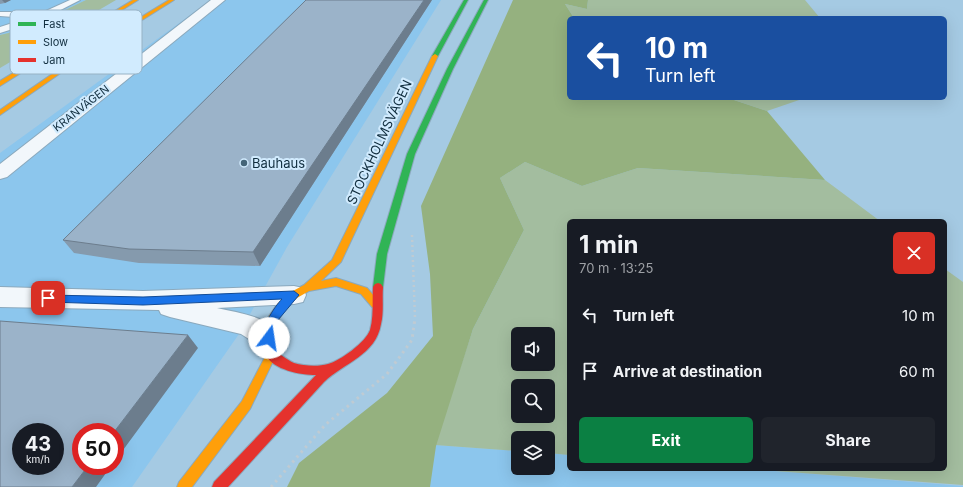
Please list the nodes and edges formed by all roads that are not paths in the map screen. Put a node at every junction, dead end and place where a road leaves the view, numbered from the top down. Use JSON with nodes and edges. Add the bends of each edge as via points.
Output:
{"nodes":[{"id":1,"x":76,"y":0,"type":"edge"},
{"id":2,"x":136,"y":0,"type":"edge"},
{"id":3,"x":172,"y":0,"type":"edge"},
{"id":4,"x":219,"y":0,"type":"edge"},
{"id":5,"x":466,"y":0,"type":"edge"},
{"id":6,"x":486,"y":0,"type":"edge"},
{"id":7,"x":55,"y":10,"type":"edge"},
{"id":8,"x":120,"y":10,"type":"edge"},
{"id":9,"x":142,"y":18,"type":"edge"},
{"id":10,"x":10,"y":27,"type":"edge"},
{"id":11,"x":0,"y":30,"type":"edge"},
{"id":12,"x":142,"y":61,"type":"edge"},
{"id":13,"x":16,"y":74,"type":"edge"},
{"id":14,"x":56,"y":74,"type":"edge"},
{"id":15,"x":125,"y":74,"type":"edge"},
{"id":16,"x":0,"y":84,"type":"edge"},
{"id":17,"x":0,"y":113,"type":"edge"},
{"id":18,"x":0,"y":173,"type":"edge"},
{"id":19,"x":300,"y":291,"type":"junction"},
{"id":20,"x":0,"y":297,"type":"edge"},
{"id":21,"x":143,"y":301,"type":"junction"},
{"id":22,"x":376,"y":304,"type":"junction"},
{"id":23,"x":270,"y":346,"type":"junction"},
{"id":24,"x":331,"y":369,"type":"junction"},
{"id":25,"x":184,"y":487,"type":"edge"},
{"id":26,"x":219,"y":487,"type":"edge"}],
"edges":[{"from":1,"to":7,"type":"lane"},
{"from":2,"to":8,"type":"main road"},
{"from":3,"to":9,"type":"main road"},
{"from":4,"to":12,"type":"street","name":"KRANVÄGEN"},
{"from":5,"to":19,"type":"main road","name":"STOCKHOLMSVÄGEN","via":[[429,66],[389,155],[336,262]]},
{"from":6,"to":22,"type":"main road","via":[[450,69],[411,154],[382,254]]},
{"from":10,"to":11,"type":"lane"},
{"from":13,"to":16,"type":"main road"},
{"from":14,"to":17,"type":"main road"},
{"from":15,"to":18,"type":"street","name":"KRANVÄGEN"},
{"from":19,"to":21,"type":"street"},
{"from":19,"to":22,"type":"main road","via":[[336,282],[364,291]]},
{"from":19,"to":23,"type":"main road","name":"STOCKHOLMSVÄGEN","via":[[282,306],[273,319]]},
{"from":20,"to":21,"type":"street"},
{"from":21,"to":23,"type":"street","via":[[248,325]]},
{"from":22,"to":24,"type":"main road","via":[[378,318],[374,335],[364,348]]},
{"from":23,"to":24,"type":"main road","via":[[283,365],[296,370],[313,372]]},
{"from":23,"to":25,"type":"main road","name":"STOCKHOLMSVÄGEN","via":[[246,405]]},
{"from":24,"to":26,"type":"main road","via":[[286,413]]}]}
